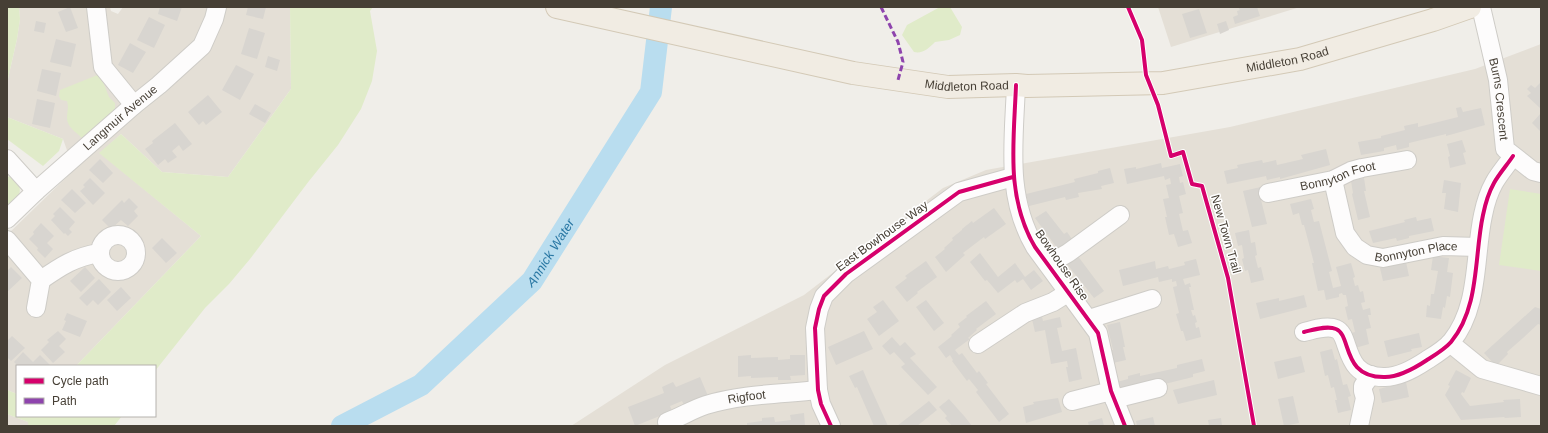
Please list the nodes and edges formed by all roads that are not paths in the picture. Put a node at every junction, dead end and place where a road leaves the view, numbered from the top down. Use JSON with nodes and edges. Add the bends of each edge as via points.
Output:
{"nodes":[{"id":1,"x":96,"y":7,"type":"edge"},
{"id":2,"x":217,"y":7,"type":"edge"},
{"id":3,"x":557,"y":7,"type":"edge"},
{"id":4,"x":1470,"y":7,"type":"edge"},
{"id":5,"x":1481,"y":7,"type":"edge"},
{"id":6,"x":1016,"y":85,"type":"junction"},
{"id":7,"x":134,"y":105,"type":"junction"},
{"id":8,"x":1513,"y":156,"type":"junction"},
{"id":9,"x":7,"y":160,"type":"edge"},
{"id":10,"x":1407,"y":160,"type":"dead end"},
{"id":11,"x":1541,"y":173,"type":"edge"},
{"id":12,"x":1013,"y":177,"type":"junction"},
{"id":13,"x":1333,"y":180,"type":"junction"},
{"id":14,"x":36,"y":191,"type":"junction"},
{"id":15,"x":1268,"y":193,"type":"dead end"},
{"id":16,"x":1120,"y":215,"type":"dead end"},
{"id":17,"x":7,"y":218,"type":"edge"},
{"id":18,"x":7,"y":240,"type":"edge"},
{"id":19,"x":1478,"y":247,"type":"junction"},
{"id":20,"x":99,"y":253,"type":"dead end"},
{"id":21,"x":1049,"y":264,"type":"junction"},
{"id":22,"x":41,"y":280,"type":"junction"},
{"id":23,"x":1069,"y":292,"type":"junction"},
{"id":24,"x":1152,"y":299,"type":"dead end"},
{"id":25,"x":36,"y":308,"type":"dead end"},
{"id":26,"x":1088,"y":319,"type":"junction"},
{"id":27,"x":1304,"y":332,"type":"dead end"},
{"id":28,"x":1450,"y":343,"type":"junction"},
{"id":29,"x":978,"y":344,"type":"dead end"},
{"id":30,"x":1370,"y":375,"type":"junction"},
{"id":31,"x":1541,"y":386,"type":"edge"},
{"id":32,"x":1158,"y":388,"type":"dead end"},
{"id":33,"x":818,"y":390,"type":"junction"},
{"id":34,"x":1113,"y":395,"type":"junction"},
{"id":35,"x":1072,"y":401,"type":"dead end"},
{"id":36,"x":675,"y":422,"type":"edge"},
{"id":37,"x":831,"y":426,"type":"edge"},
{"id":38,"x":1125,"y":426,"type":"edge"},
{"id":39,"x":1359,"y":426,"type":"edge"}],
"edges":[{"from":1,"to":7,"type":"street","via":[[103,68]]},
{"from":2,"to":7,"type":"street","name":"Langmuir Avenue","via":[[202,46]]},
{"from":3,"to":6,"type":"main road","name":"Middleton Road","via":[[853,73],[948,87]]},
{"from":4,"to":6,"type":"main road","name":"Middleton Road","via":[[1300,59],[1163,83]]},
{"from":5,"to":8,"type":"street","name":"Burns Crescent","via":[[1498,80],[1505,150]]},
{"from":6,"to":12,"type":"street","name":"Bowhouse Rise"},
{"from":7,"to":14,"type":"street","name":"Langmuir Avenue"},
{"from":8,"to":11,"type":"street","name":"Burns Crescent","via":[[1533,171]]},
{"from":8,"to":19,"type":"street","via":[[1494,184],[1483,214]]},
{"from":9,"to":14,"type":"street"},
{"from":10,"to":13,"type":"street","name":"Bonnyton Foot","via":[[1362,168]]},
{"from":12,"to":21,"type":"street","name":"Bowhouse Rise","via":[[1020,215],[1027,233]]},
{"from":12,"to":33,"type":"street","name":"East Bowhouse Way","via":[[959,192],[835,283],[824,296],[819,309],[816,328]]},
{"from":13,"to":15,"type":"street","name":"Bonnyton Foot"},
{"from":13,"to":19,"type":"street","name":"Bonnyton Place","via":[[1345,233],[1355,247],[1367,255],[1383,258],[1443,246]]},
{"from":14,"to":17,"type":"street","name":"Langmuir Avenue"},
{"from":16,"to":21,"type":"street"},
{"from":18,"to":22,"type":"street"},
{"from":19,"to":28,"type":"street","via":[[1470,306],[1463,324]]},
{"from":20,"to":22,"type":"street","via":[[84,255],[64,264]]},
{"from":21,"to":23,"type":"street","name":"Bowhouse Rise"},
{"from":22,"to":25,"type":"street"},
{"from":23,"to":26,"type":"street","name":"Bowhouse Rise"},
{"from":23,"to":29,"type":"street","via":[[1014,320]]},
{"from":24,"to":26,"type":"street"},
{"from":26,"to":34,"type":"street","name":"Bowhouse Rise","via":[[1098,333]]},
{"from":27,"to":30,"type":"street","via":[[1330,327],[1338,329],[1343,335],[1351,360]]},
{"from":28,"to":30,"type":"street","via":[[1416,367],[1401,374],[1385,377]]},
{"from":28,"to":31,"type":"street","via":[[1482,369]]},
{"from":30,"to":39,"type":"street","via":[[1362,391],[1365,398]]},
{"from":32,"to":34,"type":"street"},
{"from":33,"to":36,"type":"street","name":"Rigfoot","via":[[734,398],[705,405]]},
{"from":33,"to":37,"type":"street","name":"East Bowhouse Way"},
{"from":34,"to":35,"type":"street"},
{"from":34,"to":38,"type":"street","name":"Bowhouse Rise"}]}
